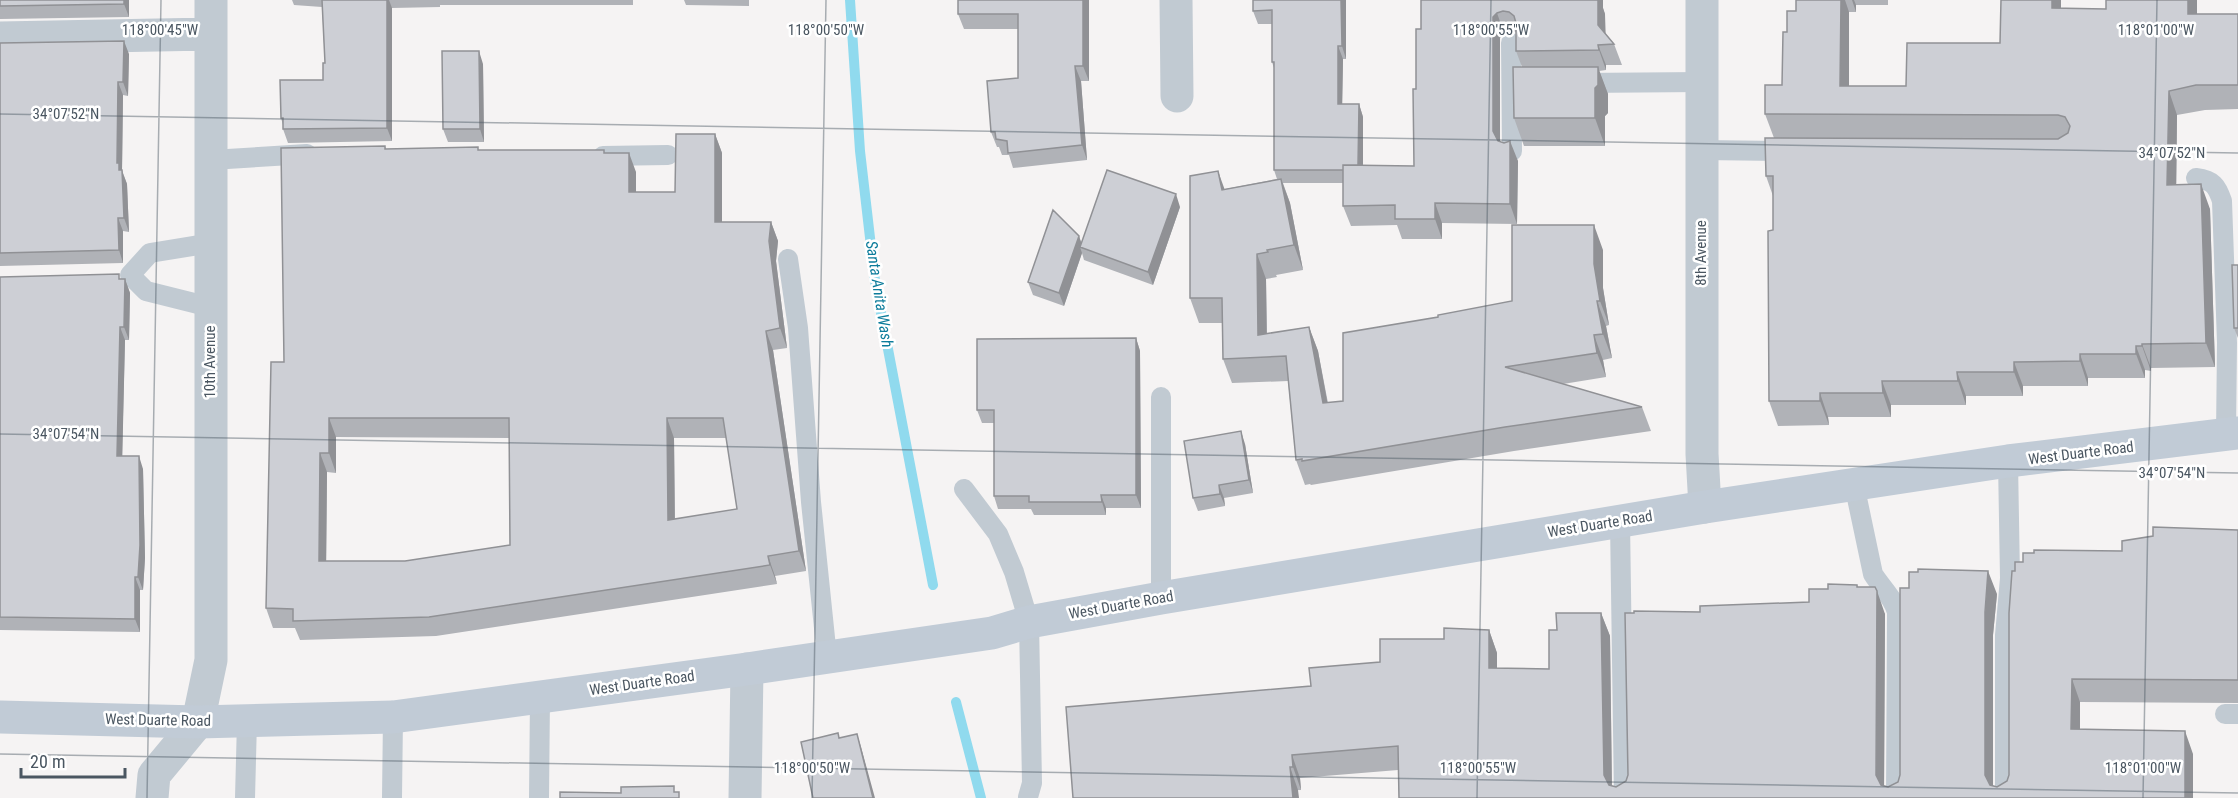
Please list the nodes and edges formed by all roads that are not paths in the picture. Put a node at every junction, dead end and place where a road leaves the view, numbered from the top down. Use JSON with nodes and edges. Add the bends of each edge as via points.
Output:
{"nodes":[{"id":1,"x":211,"y":0,"type":"edge"},
{"id":2,"x":1176,"y":0,"type":"edge"},
{"id":3,"x":1702,"y":0,"type":"edge"},
{"id":4,"x":210,"y":34,"type":"junction"},
{"id":5,"x":0,"y":38,"type":"edge"},
{"id":6,"x":1511,"y":42,"type":"dead end"},
{"id":7,"x":1702,"y":82,"type":"junction"},
{"id":8,"x":1511,"y":83,"type":"junction"},
{"id":9,"x":1534,"y":83,"type":"edge"},
{"id":10,"x":1557,"y":83,"type":"edge"},
{"id":11,"x":1177,"y":96,"type":"dead end"},
{"id":12,"x":1701,"y":150,"type":"junction"},
{"id":13,"x":1512,"y":151,"type":"edge"},
{"id":14,"x":1812,"y":151,"type":"edge"},
{"id":15,"x":331,"y":153,"type":"edge"},
{"id":16,"x":668,"y":155,"type":"dead end"},
{"id":17,"x":579,"y":156,"type":"edge"},
{"id":18,"x":211,"y":160,"type":"junction"},
{"id":19,"x":2196,"y":178,"type":"dead end"},
{"id":20,"x":210,"y":243,"type":"junction"},
{"id":21,"x":789,"y":259,"type":"dead end"},
{"id":22,"x":130,"y":275,"type":"junction"},
{"id":23,"x":107,"y":276,"type":"edge"},
{"id":24,"x":210,"y":307,"type":"junction"},
{"id":25,"x":1161,"y":397,"type":"dead end"},
{"id":26,"x":2232,"y":434,"type":"edge"},
{"id":27,"x":2008,"y":461,"type":"junction"},
{"id":28,"x":1854,"y":484,"type":"junction"},
{"id":29,"x":964,"y":489,"type":"dead end"},
{"id":30,"x":1705,"y":507,"type":"junction"},
{"id":31,"x":1620,"y":521,"type":"junction"},
{"id":32,"x":1161,"y":598,"type":"junction"},
{"id":33,"x":1029,"y":622,"type":"junction"},
{"id":34,"x":826,"y":657,"type":"junction"},
{"id":35,"x":747,"y":669,"type":"junction"},
{"id":36,"x":540,"y":697,"type":"junction"},
{"id":37,"x":0,"y":717,"type":"edge"},
{"id":38,"x":393,"y":717,"type":"junction"},
{"id":39,"x":247,"y":721,"type":"junction"},
{"id":40,"x":198,"y":722,"type":"junction"},
{"id":41,"x":1028,"y":797,"type":"edge"},
{"id":42,"x":152,"y":798,"type":"edge"},
{"id":43,"x":245,"y":798,"type":"edge"},
{"id":44,"x":392,"y":798,"type":"edge"},
{"id":45,"x":539,"y":798,"type":"edge"},
{"id":46,"x":745,"y":798,"type":"edge"},
{"id":47,"x":1624,"y":798,"type":"edge"},
{"id":48,"x":1896,"y":798,"type":"edge"},
{"id":49,"x":2006,"y":798,"type":"edge"}],
"edges":[{"from":1,"to":4,"type":"street","name":"10th Avenue"},
{"from":2,"to":11,"type":"street"},
{"from":3,"to":7,"type":"street","name":"8th Avenue"},
{"from":4,"to":5,"type":"street"},
{"from":4,"to":18,"type":"street","name":"10th Avenue"},
{"from":6,"to":8,"type":"lane"},
{"from":7,"to":10,"type":"lane"},
{"from":7,"to":12,"type":"street","name":"8th Avenue"},
{"from":8,"to":9,"type":"lane"},
{"from":8,"to":13,"type":"lane"},
{"from":12,"to":14,"type":"lane"},
{"from":12,"to":30,"type":"street","name":"8th Avenue"},
{"from":15,"to":18,"type":"lane"},
{"from":16,"to":17,"type":"lane"},
{"from":18,"to":20,"type":"street","name":"10th Avenue"},
{"from":19,"to":26,"type":"lane","via":[[2217,186],[2222,201]]},
{"from":20,"to":22,"type":"lane","via":[[150,253]]},
{"from":20,"to":24,"type":"street","name":"10th Avenue"},
{"from":21,"to":34,"type":"lane"},
{"from":22,"to":23,"type":"lane"},
{"from":22,"to":24,"type":"lane","via":[[146,291]]},
{"from":24,"to":40,"type":"street","name":"10th Avenue","via":[[211,660]]},
{"from":25,"to":32,"type":"lane"},
{"from":26,"to":27,"type":"main road","name":"West Duarte Road"},
{"from":27,"to":28,"type":"main road","name":"West Duarte Road"},
{"from":27,"to":49,"type":"lane"},
{"from":28,"to":30,"type":"main road","name":"West Duarte Road"},
{"from":28,"to":48,"type":"lane","via":[[1873,574],[1894,601],[1897,612]]},
{"from":29,"to":33,"type":"lane","via":[[998,534]]},
{"from":30,"to":31,"type":"main road","name":"West Duarte Road"},
{"from":31,"to":32,"type":"main road","name":"West Duarte Road"},
{"from":31,"to":47,"type":"lane"},
{"from":32,"to":33,"type":"main road","name":"West Duarte Road"},
{"from":33,"to":34,"type":"main road","name":"West Duarte Road","via":[[992,633]]},
{"from":33,"to":41,"type":"lane","via":[[1032,783]]},
{"from":34,"to":35,"type":"main road","name":"West Duarte Road"},
{"from":35,"to":36,"type":"main road","name":"West Duarte Road"},
{"from":35,"to":46,"type":"street"},
{"from":36,"to":38,"type":"main road","name":"West Duarte Road"},
{"from":36,"to":45,"type":"lane"},
{"from":37,"to":40,"type":"main road","name":"West Duarte Road"},
{"from":38,"to":39,"type":"main road","name":"West Duarte Road"},
{"from":38,"to":44,"type":"lane"},
{"from":39,"to":40,"type":"main road","name":"West Duarte Road"},
{"from":39,"to":43,"type":"lane"},
{"from":40,"to":42,"type":"street","via":[[154,775]]}]}
